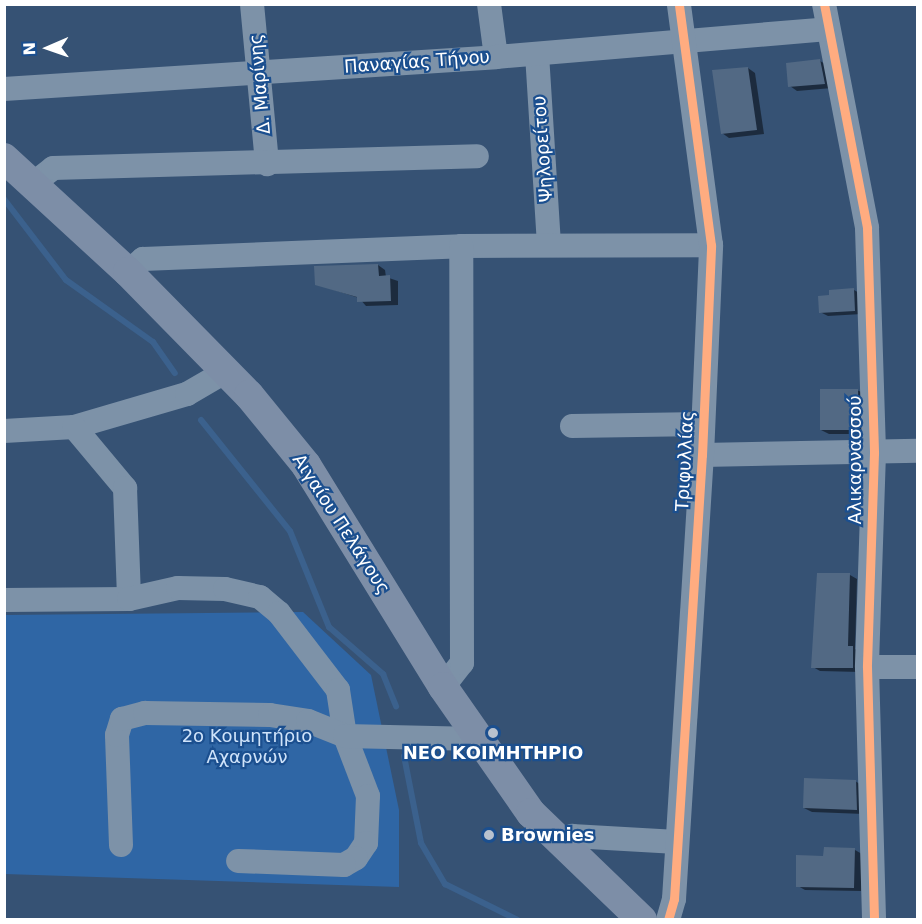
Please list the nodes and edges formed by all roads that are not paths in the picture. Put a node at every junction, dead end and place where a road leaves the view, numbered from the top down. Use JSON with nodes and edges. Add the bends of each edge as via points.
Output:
{"nodes":[{"id":1,"x":252,"y":4,"type":"edge"},
{"id":2,"x":489,"y":4,"type":"edge"},
{"id":3,"x":679,"y":4,"type":"edge"},
{"id":4,"x":824,"y":4,"type":"edge"},
{"id":5,"x":828,"y":28,"type":"junction"},
{"id":6,"x":684,"y":42,"type":"junction"},
{"id":7,"x":537,"y":54,"type":"junction"},
{"id":8,"x":496,"y":57,"type":"junction"},
{"id":9,"x":260,"y":72,"type":"junction"},
{"id":10,"x":4,"y":89,"type":"edge"},
{"id":11,"x":477,"y":156,"type":"dead end"},
{"id":12,"x":4,"y":158,"type":"edge"},
{"id":13,"x":267,"y":164,"type":"junction"},
{"id":14,"x":34,"y":183,"type":"junction"},
{"id":15,"x":549,"y":245,"type":"junction"},
{"id":16,"x":711,"y":245,"type":"junction"},
{"id":17,"x":461,"y":246,"type":"junction"},
{"id":18,"x":128,"y":272,"type":"junction"},
{"id":19,"x":225,"y":372,"type":"junction"},
{"id":20,"x":703,"y":424,"type":"junction"},
{"id":21,"x":573,"y":426,"type":"dead end"},
{"id":22,"x":74,"y":427,"type":"junction"},
{"id":23,"x":4,"y":431,"type":"edge"},
{"id":24,"x":918,"y":451,"type":"edge"},
{"id":25,"x":874,"y":453,"type":"junction"},
{"id":26,"x":702,"y":455,"type":"junction"},
{"id":27,"x":129,"y":599,"type":"junction"},
{"id":28,"x":4,"y":600,"type":"edge"},
{"id":29,"x":867,"y":667,"type":"junction"},
{"id":30,"x":918,"y":667,"type":"edge"},
{"id":31,"x":443,"y":687,"type":"junction"},
{"id":32,"x":345,"y":736,"type":"junction"},
{"id":33,"x":477,"y":739,"type":"junction"},
{"id":34,"x":677,"y":842,"type":"junction"},
{"id":35,"x":121,"y":845,"type":"dead end"},
{"id":36,"x":563,"y":845,"type":"junction"},
{"id":37,"x":238,"y":861,"type":"dead end"},
{"id":38,"x":645,"y":918,"type":"edge"},
{"id":39,"x":668,"y":920,"type":"edge"},
{"id":40,"x":874,"y":920,"type":"edge"}],
"edges":[{"from":1,"to":9,"type":"street","name":"Δ. Μαρίνης"},
{"from":2,"to":8,"type":"street"},
{"from":3,"to":6,"type":"street","name":"Τριφυλλίας"},
{"from":4,"to":5,"type":"street","name":"Αλικαρνασσού"},
{"from":5,"to":6,"type":"street","name":"Παναγίας Τήνου"},
{"from":5,"to":25,"type":"street","name":"Αλικαρνασσού","via":[[867,228]]},
{"from":6,"to":7,"type":"street","name":"Παναγίας Τήνου"},
{"from":6,"to":16,"type":"street","name":"Τριφυλλίας"},
{"from":7,"to":8,"type":"street","name":"Παναγίας Τήνου"},
{"from":7,"to":15,"type":"street","name":"Ψηλορείτου"},
{"from":8,"to":9,"type":"street","name":"Παναγίας Τήνου"},
{"from":9,"to":10,"type":"street","name":"Παναγίας Τήνου"},
{"from":9,"to":13,"type":"street","name":"Δ. Μαρίνης"},
{"from":11,"to":13,"type":"street"},
{"from":12,"to":14,"type":"main road","name":"Αιγαίου Πελάγους"},
{"from":13,"to":14,"type":"street","via":[[53,168]]},
{"from":14,"to":18,"type":"main road","name":"Αιγαίου Πελάγους"},
{"from":15,"to":16,"type":"street"},
{"from":15,"to":17,"type":"street"},
{"from":16,"to":20,"type":"street","name":"Τριφυλλίας"},
{"from":17,"to":18,"type":"street","via":[[143,259]]},
{"from":17,"to":31,"type":"street","via":[[462,663]]},
{"from":18,"to":19,"type":"main road","name":"Αιγαίου Πελάγους"},
{"from":19,"to":22,"type":"street","via":[[187,394]]},
{"from":19,"to":31,"type":"main road","name":"Αιγαίου Πελάγους","via":[[306,465]]},
{"from":20,"to":21,"type":"street"},
{"from":20,"to":26,"type":"street","name":"Τριφυλλίας"},
{"from":22,"to":23,"type":"street"},
{"from":22,"to":27,"type":"street","via":[[125,488]]},
{"from":24,"to":25,"type":"street"},
{"from":25,"to":26,"type":"street"},
{"from":25,"to":29,"type":"street","name":"Αλικαρνασσού"},
{"from":26,"to":34,"type":"street","name":"Τριφυλλίας"},
{"from":27,"to":28,"type":"street"},
{"from":27,"to":32,"type":"street","via":[[178,588],[225,589],[260,597],[279,613],[338,690]]},
{"from":29,"to":30,"type":"street"},
{"from":29,"to":40,"type":"street","name":"Αλικαρνασσού"},
{"from":31,"to":33,"type":"main road","name":"Αιγαίου Πελάγους"},
{"from":32,"to":33,"type":"street"},
{"from":32,"to":35,"type":"street","via":[[308,721],[270,715],[145,713],[122,719],[117,735]]},
{"from":32,"to":37,"type":"street","via":[[356,756],[369,805],[366,843],[356,858],[344,864]]},
{"from":33,"to":36,"type":"main road","name":"Αιγαίου Πελάγους","via":[[531,813]]},
{"from":34,"to":36,"type":"street","via":[[572,836]]},
{"from":34,"to":39,"type":"street","name":"Τριφυλλίας"},
{"from":36,"to":38,"type":"main road","name":"Αιγαίου Πελάγους"}]}
